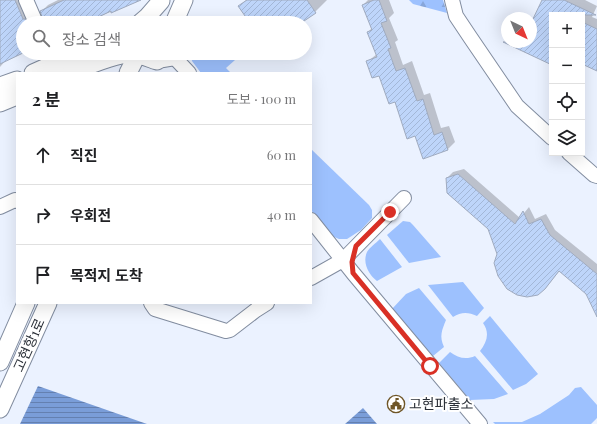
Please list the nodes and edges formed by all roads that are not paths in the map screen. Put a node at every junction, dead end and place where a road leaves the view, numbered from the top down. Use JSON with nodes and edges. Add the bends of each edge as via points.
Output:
{"nodes":[{"id":1,"x":26,"y":0,"type":"edge"},
{"id":2,"x":162,"y":0,"type":"edge"},
{"id":3,"x":184,"y":0,"type":"edge"},
{"id":4,"x":452,"y":0,"type":"edge"},
{"id":5,"x":33,"y":16,"type":"edge"},
{"id":6,"x":147,"y":16,"type":"edge"},
{"id":7,"x":154,"y":16,"type":"edge"},
{"id":8,"x":177,"y":16,"type":"edge"},
{"id":9,"x":105,"y":60,"type":"edge"},
{"id":10,"x":134,"y":60,"type":"edge"},
{"id":11,"x":163,"y":60,"type":"edge"},
{"id":12,"x":53,"y":63,"type":"edge"},
{"id":13,"x":35,"y":72,"type":"edge"},
{"id":14,"x":73,"y":72,"type":"edge"},
{"id":15,"x":128,"y":72,"type":"edge"},
{"id":16,"x":188,"y":72,"type":"edge"},
{"id":17,"x":16,"y":80,"type":"edge"},
{"id":18,"x":0,"y":86,"type":"edge"},
{"id":19,"x":16,"y":96,"type":"edge"},
{"id":20,"x":0,"y":103,"type":"edge"},
{"id":21,"x":549,"y":135,"type":"edge"},
{"id":22,"x":572,"y":156,"type":"edge"},
{"id":23,"x":597,"y":176,"type":"edge"},
{"id":24,"x":404,"y":198,"type":"dead end"},
{"id":25,"x":16,"y":200,"type":"edge"},
{"id":26,"x":0,"y":207,"type":"edge"},
{"id":27,"x":312,"y":221,"type":"edge"},
{"id":28,"x":356,"y":246,"type":"junction"},
{"id":29,"x":332,"y":247,"type":"junction"},
{"id":30,"x":342,"y":260,"type":"junction"},
{"id":31,"x":353,"y":273,"type":"junction"},
{"id":32,"x":312,"y":277,"type":"edge"},
{"id":33,"x":26,"y":304,"type":"edge"},
{"id":34,"x":48,"y":304,"type":"edge"},
{"id":35,"x":152,"y":304,"type":"edge"},
{"id":36,"x":258,"y":305,"type":"edge"},
{"id":37,"x":0,"y":362,"type":"edge"},
{"id":38,"x":0,"y":367,"type":"edge"},
{"id":39,"x":16,"y":373,"type":"junction"},
{"id":40,"x":0,"y":409,"type":"edge"},
{"id":41,"x":480,"y":424,"type":"edge"}],
"edges":[{"from":1,"to":5,"type":"street"},
{"from":2,"to":6,"type":"street"},
{"from":2,"to":7,"type":"street"},
{"from":3,"to":8,"type":"street"},
{"from":4,"to":21,"type":"street","via":[[456,16],[517,106]]},
{"from":9,"to":14,"type":"street"},
{"from":10,"to":15,"type":"street"},
{"from":11,"to":16,"type":"street"},
{"from":12,"to":13,"type":"street"},
{"from":17,"to":18,"type":"street"},
{"from":19,"to":20,"type":"street"},
{"from":22,"to":23,"type":"street"},
{"from":24,"to":28,"type":"street"},
{"from":25,"to":26,"type":"street"},
{"from":27,"to":29,"type":"street"},
{"from":28,"to":29,"type":"street","via":[[343,249]]},
{"from":28,"to":30,"type":"street"},
{"from":28,"to":31,"type":"street","via":[[352,262]]},
{"from":29,"to":30,"type":"street"},
{"from":30,"to":31,"type":"street"},
{"from":30,"to":32,"type":"street"},
{"from":31,"to":41,"type":"street"},
{"from":33,"to":37,"type":"street","name":"고현항1로"},
{"from":34,"to":39,"type":"street","name":"고현항1로"},
{"from":35,"to":36,"type":"street","via":[[155,309],[226,331]]},
{"from":38,"to":39,"type":"street"},
{"from":39,"to":40,"type":"street","name":"고현항1로"}]}
